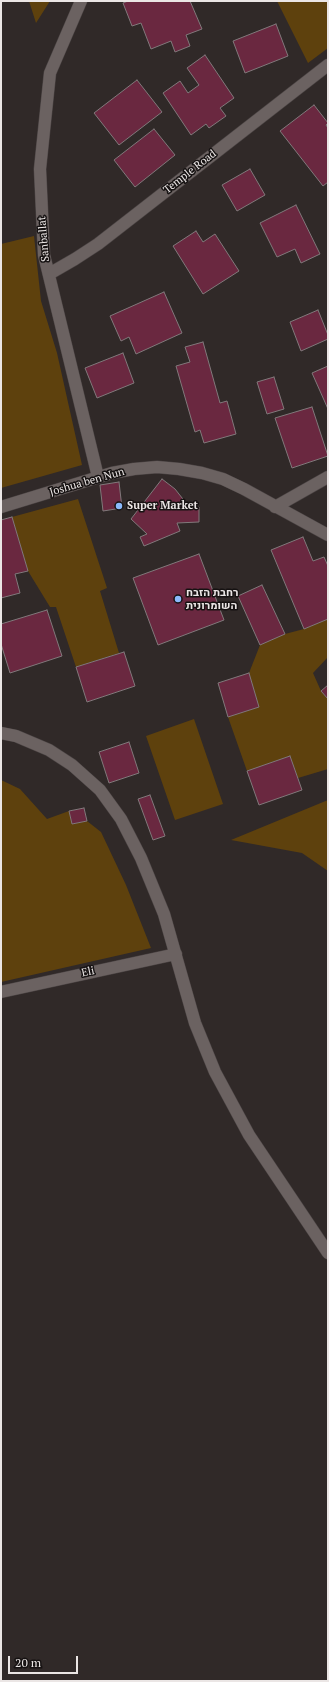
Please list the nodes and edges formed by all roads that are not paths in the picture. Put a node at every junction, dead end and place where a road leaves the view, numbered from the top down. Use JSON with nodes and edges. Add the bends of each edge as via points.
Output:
{"nodes":[{"id":1,"x":81,"y":1,"type":"edge"},
{"id":2,"x":328,"y":65,"type":"edge"},
{"id":3,"x":49,"y":274,"type":"junction"},
{"id":4,"x":328,"y":476,"type":"edge"},
{"id":5,"x":98,"y":477,"type":"junction"},
{"id":6,"x":1,"y":507,"type":"edge"},
{"id":7,"x":274,"y":507,"type":"junction"},
{"id":8,"x":328,"y":535,"type":"edge"},
{"id":9,"x":1,"y":733,"type":"edge"},
{"id":10,"x":176,"y":954,"type":"junction"},
{"id":11,"x":1,"y":992,"type":"edge"},
{"id":12,"x":328,"y":1253,"type":"edge"}],
"edges":[{"from":1,"to":3,"type":"street","name":"Sanballat","via":[[50,72],[40,169],[44,255]]},
{"from":2,"to":3,"type":"street","name":"Temple Road","via":[[98,244]]},
{"from":3,"to":5,"type":"street","name":"Sanballat"},
{"from":4,"to":7,"type":"street"},
{"from":5,"to":6,"type":"street","name":"Joshua ben Nun"},
{"from":5,"to":7,"type":"street","name":"Joshua ben Nun","via":[[134,469],[179,468],[202,472],[223,480]]},
{"from":7,"to":8,"type":"street","name":"Joshua ben Nun"},
{"from":9,"to":10,"type":"street","via":[[29,741],[61,757],[91,781],[109,801],[144,864],[164,914]]},
{"from":10,"to":11,"type":"street","name":"Eli"},
{"from":10,"to":12,"type":"street","via":[[195,1023],[222,1088],[249,1135]]}]}
